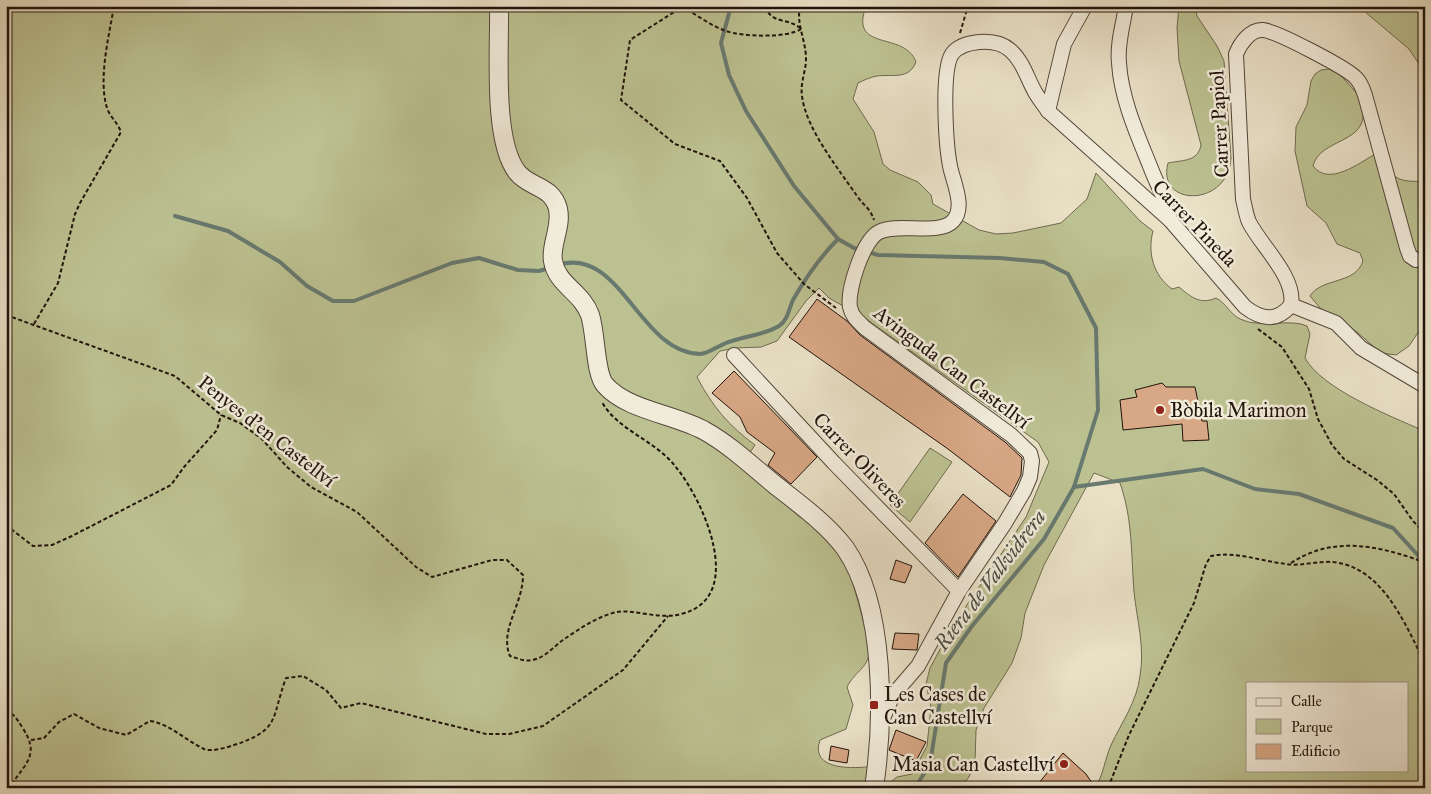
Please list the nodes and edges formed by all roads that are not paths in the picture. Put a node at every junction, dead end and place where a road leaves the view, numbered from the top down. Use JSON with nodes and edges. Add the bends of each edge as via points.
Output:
{"nodes":[{"id":1,"x":499,"y":6,"type":"edge"},
{"id":2,"x":1085,"y":6,"type":"edge"},
{"id":3,"x":1126,"y":6,"type":"edge"},
{"id":4,"x":1048,"y":111,"type":"junction"},
{"id":5,"x":1170,"y":220,"type":"junction"},
{"id":6,"x":878,"y":232,"type":"joint"},
{"id":7,"x":1416,"y":260,"type":"dead end"},
{"id":8,"x":1291,"y":305,"type":"junction"},
{"id":9,"x":734,"y":356,"type":"dead end"},
{"id":10,"x":1425,"y":386,"type":"edge"},
{"id":11,"x":959,"y":591,"type":"junction"},
{"id":12,"x":910,"y":677,"type":"junction"},
{"id":13,"x":880,"y":683,"type":"junction"},
{"id":14,"x":899,"y":688,"type":"junction"},
{"id":15,"x":881,"y":723,"type":"junction"},
{"id":16,"x":875,"y":783,"type":"edge"}],
"edges":[{"from":1,"to":13,"type":"street","via":[[500,110],[507,155],[517,173],[550,193],[556,202],[559,224],[554,266],[582,299],[590,314],[603,383],[615,395],[702,429],[722,441],[834,536],[855,569],[868,605]]},
{"from":2,"to":4,"type":"street","via":[[1064,44]]},
{"from":3,"to":5,"type":"street","via":[[1118,62],[1121,82]]},
{"from":4,"to":5,"type":"street","name":"Carrer Pineda"},
{"from":4,"to":6,"type":"street","name":"Carrer Pineda","via":[[1011,50],[989,42],[961,46],[947,65],[946,82],[948,154],[958,203],[956,215],[953,221],[940,226]]},
{"from":5,"to":8,"type":"street","name":"Carrer Pineda","via":[[1254,314],[1273,318]]},
{"from":6,"to":11,"type":"street","name":"Avinguda Can Castellví","via":[[867,244],[849,298],[854,318],[1012,435],[1031,456],[1030,477],[1015,507]]},
{"from":7,"to":8,"type":"street","name":"Carrer Papiol","via":[[1407,248],[1365,95],[1356,78],[1273,33],[1257,32],[1245,39],[1236,54],[1243,199],[1249,222],[1288,282]]},
{"from":8,"to":10,"type":"street","via":[[1336,323],[1361,348]]},
{"from":9,"to":11,"type":"street","name":"Carrer Oliveres"},
{"from":11,"to":12,"type":"street","name":"Avinguda Can Castellví"},
{"from":12,"to":13,"type":"street"},
{"from":12,"to":14,"type":"street","name":"Avinguda Can Castellví"},
{"from":13,"to":14,"type":"street","via":[[890,690]]},
{"from":13,"to":15,"type":"street"},
{"from":14,"to":15,"type":"street","name":"Avinguda Can Castellví"},
{"from":15,"to":16,"type":"street"}]}
